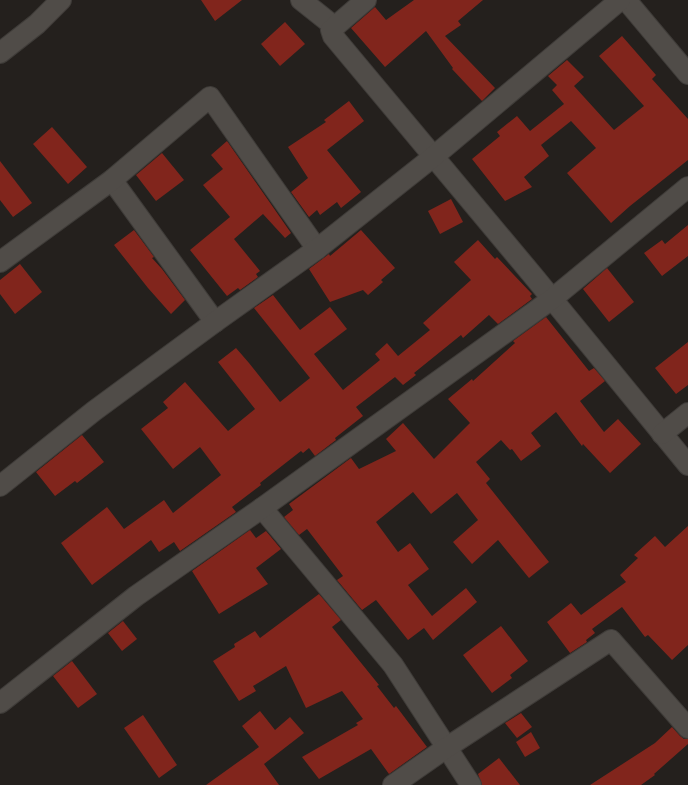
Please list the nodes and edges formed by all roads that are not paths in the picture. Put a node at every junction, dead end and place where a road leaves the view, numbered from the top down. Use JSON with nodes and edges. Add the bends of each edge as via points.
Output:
{"nodes":[{"id":1,"x":61,"y":0,"type":"edge"},
{"id":2,"x":301,"y":0,"type":"edge"},
{"id":3,"x":366,"y":0,"type":"edge"},
{"id":4,"x":620,"y":0,"type":"edge"},
{"id":5,"x":626,"y":0,"type":"edge"},
{"id":6,"x":336,"y":27,"type":"junction"},
{"id":7,"x":0,"y":54,"type":"edge"},
{"id":8,"x":688,"y":74,"type":"edge"},
{"id":9,"x":433,"y":157,"type":"junction"},
{"id":10,"x":112,"y":180,"type":"junction"},
{"id":11,"x":688,"y":187,"type":"edge"},
{"id":12,"x":317,"y":249,"type":"junction"},
{"id":13,"x":0,"y":262,"type":"edge"},
{"id":14,"x":552,"y":299,"type":"junction"},
{"id":15,"x":215,"y":322,"type":"junction"},
{"id":16,"x":688,"y":413,"type":"edge"},
{"id":17,"x":662,"y":434,"type":"junction"},
{"id":18,"x":688,"y":465,"type":"edge"},
{"id":19,"x":0,"y":486,"type":"edge"},
{"id":20,"x":262,"y":508,"type":"junction"},
{"id":21,"x":0,"y":703,"type":"edge"},
{"id":22,"x":688,"y":728,"type":"edge"},
{"id":23,"x":446,"y":748,"type":"junction"},
{"id":24,"x":394,"y":785,"type":"edge"},
{"id":25,"x":471,"y":785,"type":"edge"}],
"edges":[{"from":1,"to":7,"type":"street","via":[[37,24]]},
{"from":2,"to":6,"type":"street"},
{"from":3,"to":6,"type":"street"},
{"from":4,"to":9,"type":"street"},
{"from":5,"to":8,"type":"street"},
{"from":6,"to":9,"type":"street","via":[[331,30],[333,36]]},
{"from":9,"to":12,"type":"street"},
{"from":9,"to":14,"type":"street"},
{"from":10,"to":12,"type":"street","via":[[210,96]]},
{"from":10,"to":13,"type":"street"},
{"from":10,"to":15,"type":"street"},
{"from":11,"to":14,"type":"street"},
{"from":12,"to":15,"type":"street"},
{"from":14,"to":17,"type":"street"},
{"from":14,"to":20,"type":"street"},
{"from":15,"to":19,"type":"street","via":[[94,411]]},
{"from":16,"to":17,"type":"street"},
{"from":17,"to":18,"type":"street"},
{"from":20,"to":21,"type":"street","via":[[136,596]]},
{"from":20,"to":23,"type":"street","via":[[393,665]]},
{"from":22,"to":23,"type":"street","via":[[611,640]]},
{"from":23,"to":24,"type":"street"},
{"from":23,"to":25,"type":"street"}]}
